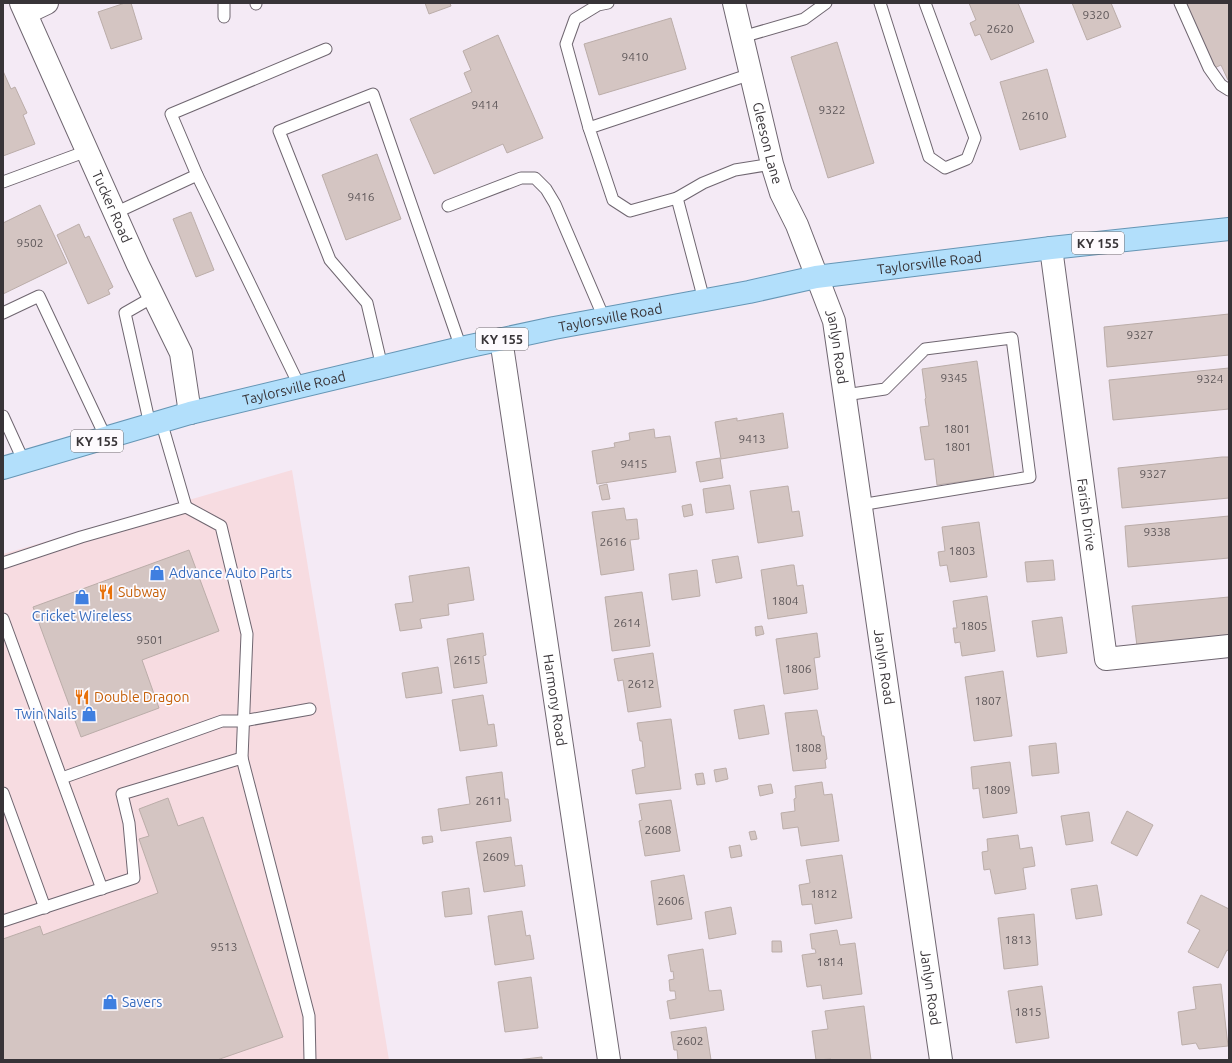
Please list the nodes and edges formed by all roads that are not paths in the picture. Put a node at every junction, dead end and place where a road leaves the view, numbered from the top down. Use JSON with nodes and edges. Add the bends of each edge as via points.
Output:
{"nodes":[{"id":1,"x":47,"y":3,"type":"edge"},
{"id":2,"x":224,"y":3,"type":"edge"},
{"id":3,"x":608,"y":3,"type":"edge"},
{"id":4,"x":734,"y":3,"type":"edge"},
{"id":5,"x":826,"y":3,"type":"edge"},
{"id":6,"x":880,"y":3,"type":"edge"},
{"id":7,"x":925,"y":3,"type":"edge"},
{"id":8,"x":1180,"y":3,"type":"edge"},
{"id":9,"x":23,"y":8,"type":"edge"},
{"id":10,"x":224,"y":17,"type":"dead end"},
{"id":11,"x":742,"y":37,"type":"junction"},
{"id":12,"x":326,"y":49,"type":"dead end"},
{"id":13,"x":751,"y":74,"type":"junction"},
{"id":14,"x":1229,"y":90,"type":"edge"},
{"id":15,"x":589,"y":128,"type":"junction"},
{"id":16,"x":87,"y":151,"type":"junction"},
{"id":17,"x":772,"y":164,"type":"junction"},
{"id":18,"x":197,"y":175,"type":"junction"},
{"id":19,"x":3,"y":182,"type":"edge"},
{"id":20,"x":677,"y":198,"type":"junction"},
{"id":21,"x":448,"y":206,"type":"dead end"},
{"id":22,"x":115,"y":213,"type":"junction"},
{"id":23,"x":1229,"y":229,"type":"edge"},
{"id":24,"x":1051,"y":248,"type":"junction"},
{"id":25,"x":816,"y":277,"type":"junction"},
{"id":26,"x":153,"y":297,"type":"junction"},
{"id":27,"x":704,"y":300,"type":"junction"},
{"id":28,"x":3,"y":313,"type":"edge"},
{"id":29,"x":604,"y":318,"type":"junction"},
{"id":30,"x":501,"y":339,"type":"junction"},
{"id":31,"x":461,"y":348,"type":"junction"},
{"id":32,"x":382,"y":367,"type":"junction"},
{"id":33,"x":300,"y":387,"type":"junction"},
{"id":34,"x":845,"y":395,"type":"junction"},
{"id":35,"x":190,"y":413,"type":"junction"},
{"id":36,"x":3,"y":416,"type":"edge"},
{"id":37,"x":156,"y":423,"type":"junction"},
{"id":38,"x":106,"y":438,"type":"junction"},
{"id":39,"x":24,"y":462,"type":"junction"},
{"id":40,"x":3,"y":468,"type":"edge"},
{"id":41,"x":860,"y":505,"type":"junction"},
{"id":42,"x":186,"y":507,"type":"junction"},
{"id":43,"x":3,"y":563,"type":"edge"},
{"id":44,"x":3,"y":619,"type":"edge"},
{"id":45,"x":1229,"y":646,"type":"edge"},
{"id":46,"x":310,"y":709,"type":"dead end"},
{"id":47,"x":243,"y":721,"type":"junction"},
{"id":48,"x":242,"y":758,"type":"junction"},
{"id":49,"x":62,"y":778,"type":"junction"},
{"id":50,"x":3,"y":793,"type":"edge"},
{"id":51,"x":102,"y":889,"type":"junction"},
{"id":52,"x":46,"y":908,"type":"junction"},
{"id":53,"x":3,"y":921,"type":"edge"},
{"id":54,"x":310,"y":1060,"type":"edge"},
{"id":55,"x":609,"y":1060,"type":"edge"},
{"id":56,"x":941,"y":1060,"type":"edge"}],
"edges":[{"from":1,"to":9,"type":"street"},
{"from":2,"to":10,"type":"lane"},
{"from":3,"to":15,"type":"lane","via":[[598,5],[575,19],[566,44]]},
{"from":4,"to":11,"type":"street","name":"Gleeson Lane"},
{"from":5,"to":11,"type":"lane","via":[[804,19]]},
{"from":6,"to":7,"type":"lane","via":[[929,158],[945,168],[967,159],[975,138]]},
{"from":8,"to":14,"type":"lane","via":[[1209,68],[1221,85]]},
{"from":9,"to":16,"type":"street","name":"Tucker Road"},
{"from":11,"to":13,"type":"street","name":"Gleeson Lane"},
{"from":12,"to":18,"type":"lane","via":[[171,114]]},
{"from":13,"to":15,"type":"lane"},
{"from":13,"to":17,"type":"street","name":"Gleeson Lane"},
{"from":15,"to":20,"type":"lane","via":[[614,200],[630,211]]},
{"from":16,"to":19,"type":"lane"},
{"from":16,"to":22,"type":"street","name":"Tucker Road"},
{"from":17,"to":20,"type":"lane","via":[[735,170],[703,183]]},
{"from":17,"to":25,"type":"street","name":"Gleeson Lane","via":[[781,193],[797,225]]},
{"from":18,"to":22,"type":"lane"},
{"from":18,"to":33,"type":"lane"},
{"from":20,"to":27,"type":"lane"},
{"from":21,"to":29,"type":"lane","via":[[521,178],[535,178],[546,189],[555,204]]},
{"from":22,"to":26,"type":"street","name":"Tucker Road"},
{"from":23,"to":24,"type":"main road","name":"Taylorsville Road","number":"KY 155"},
{"from":24,"to":25,"type":"main road","name":"Taylorsville Road","number":"KY 155"},
{"from":24,"to":45,"type":"street","name":"Farish Drive","via":[[1106,659]]},
{"from":25,"to":27,"type":"main road","name":"Taylorsville Road","number":"KY 155"},
{"from":25,"to":34,"type":"street","name":"Janlyn Road","via":[[834,321]]},
{"from":26,"to":35,"type":"street","name":"Tucker Road","via":[[181,353]]},
{"from":26,"to":37,"type":"lane","via":[[125,313]]},
{"from":27,"to":29,"type":"main road","name":"Taylorsville Road","number":"KY 155"},
{"from":28,"to":38,"type":"lane","via":[[40,296]]},
{"from":29,"to":30,"type":"main road","name":"Taylorsville Road","number":"KY 155"},
{"from":30,"to":31,"type":"main road","name":"Taylorsville Road","number":"KY 155"},
{"from":30,"to":55,"type":"street","name":"Harmony Road"},
{"from":31,"to":32,"type":"main road","name":"Taylorsville Road","number":"KY 155"},
{"from":31,"to":32,"type":"lane","via":[[373,94],[279,131],[330,260],[367,303]]},
{"from":32,"to":33,"type":"main road","name":"Taylorsville Road","number":"KY 155"},
{"from":33,"to":35,"type":"main road","name":"Taylorsville Road","number":"KY 155"},
{"from":34,"to":41,"type":"street","name":"Janlyn Road"},
{"from":34,"to":41,"type":"lane","via":[[885,389],[925,349],[1012,338],[1030,477]]},
{"from":35,"to":37,"type":"main road","name":"Taylorsville Road","number":"KY 155"},
{"from":36,"to":39,"type":"lane"},
{"from":37,"to":38,"type":"main road","name":"Taylorsville Road","number":"KY 155"},
{"from":37,"to":42,"type":"lane"},
{"from":38,"to":39,"type":"main road","name":"Taylorsville Road","number":"KY 155"},
{"from":39,"to":40,"type":"main road","name":"Taylorsville Road","number":"KY 155"},
{"from":41,"to":56,"type":"street","name":"Janlyn Road"},
{"from":42,"to":43,"type":"lane"},
{"from":42,"to":47,"type":"lane","via":[[222,526],[247,634]]},
{"from":44,"to":49,"type":"lane"},
{"from":46,"to":47,"type":"lane"},
{"from":47,"to":48,"type":"lane"},
{"from":47,"to":49,"type":"lane","via":[[222,720]]},
{"from":48,"to":51,"type":"lane","via":[[122,794],[129,823],[134,878]]},
{"from":48,"to":54,"type":"lane","via":[[309,1016]]},
{"from":49,"to":51,"type":"lane"},
{"from":50,"to":52,"type":"lane"},
{"from":51,"to":52,"type":"lane"},
{"from":52,"to":53,"type":"lane"}]}
